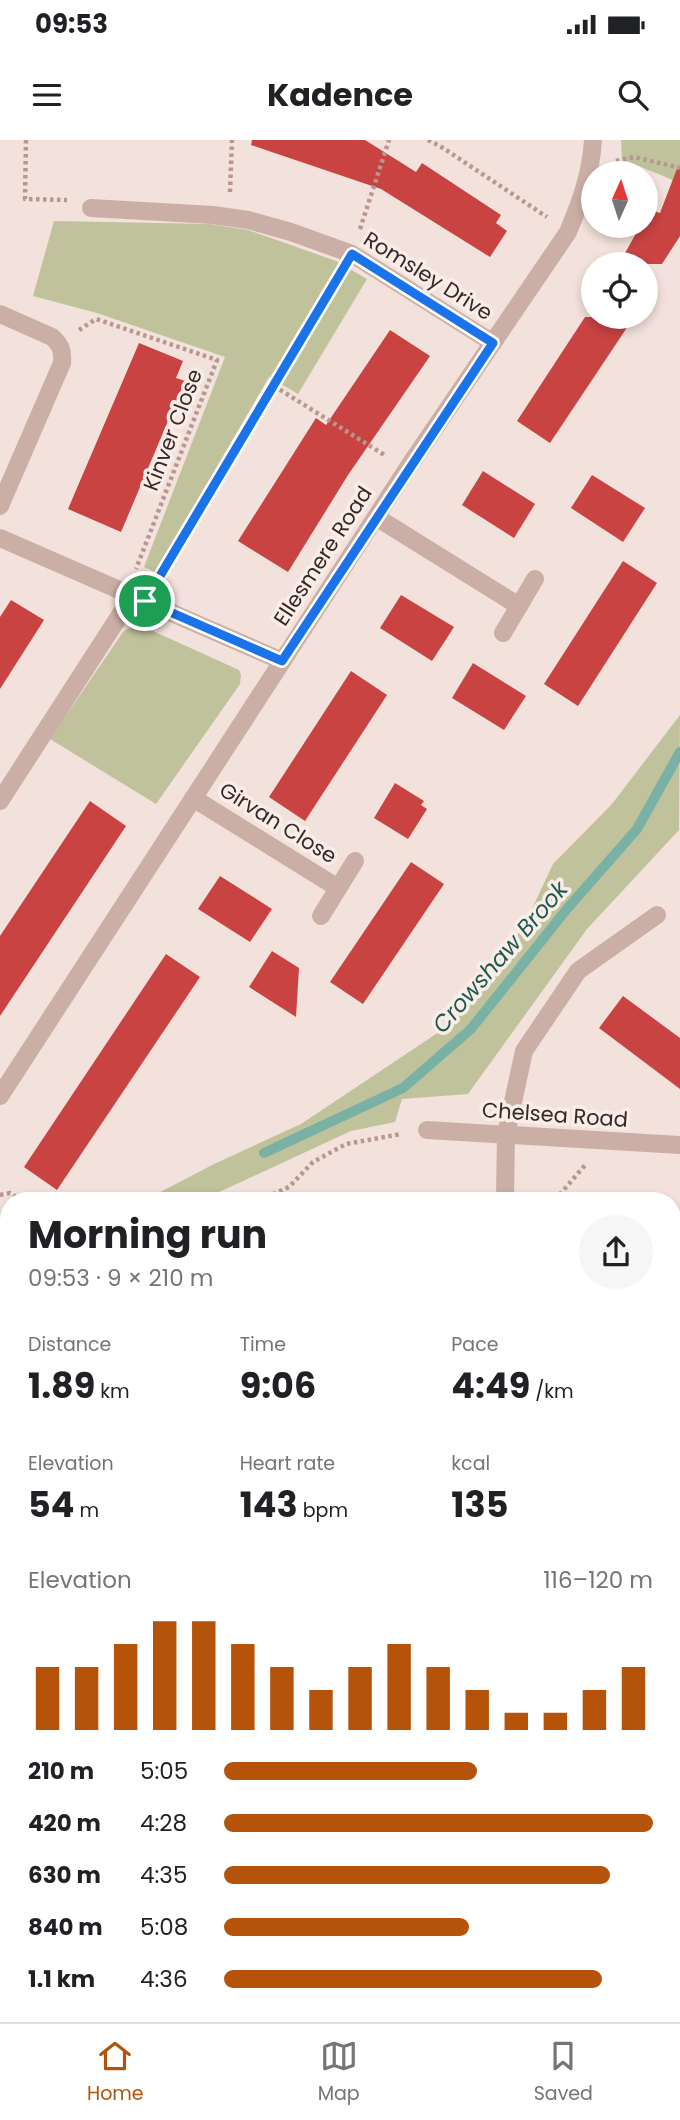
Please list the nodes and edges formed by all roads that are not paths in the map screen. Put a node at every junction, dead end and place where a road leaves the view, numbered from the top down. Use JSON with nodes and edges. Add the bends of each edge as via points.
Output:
{"nodes":[{"id":1,"x":593,"y":140,"type":"edge"},
{"id":2,"x":91,"y":208,"type":"road end"},
{"id":3,"x":0,"y":314,"type":"edge"},
{"id":4,"x":493,"y":343,"type":"junction"},
{"id":5,"x":0,"y":506,"type":"edge"},
{"id":6,"x":376,"y":517,"type":"junction"},
{"id":7,"x":0,"y":538,"type":"edge"},
{"id":8,"x":535,"y":579,"type":"dead end"},
{"id":9,"x":135,"y":596,"type":"junction"},
{"id":10,"x":519,"y":607,"type":"junction"},
{"id":11,"x":503,"y":633,"type":"dead end"},
{"id":12,"x":282,"y":661,"type":"junction"},
{"id":13,"x":193,"y":797,"type":"junction"},
{"id":14,"x":0,"y":801,"type":"edge"},
{"id":15,"x":355,"y":861,"type":"dead end"},
{"id":16,"x":338,"y":888,"type":"junction"},
{"id":17,"x":657,"y":915,"type":"dead end"},
{"id":18,"x":321,"y":916,"type":"dead end"},
{"id":19,"x":0,"y":1095,"type":"edge"},
{"id":20,"x":426,"y":1130,"type":"road end"},
{"id":21,"x":506,"y":1134,"type":"junction"},
{"id":22,"x":680,"y":1145,"type":"edge"},
{"id":23,"x":505,"y":1192,"type":"edge"},
{"id":24,"x":0,"y":2010,"type":"edge"},
{"id":25,"x":0,"y":2016,"type":"edge"}],
"edges":[{"from":1,"to":4,"type":"street","name":"Ellesmere Road","via":[[591,166],[568,232]]},
{"from":2,"to":4,"type":"street","name":"Romsley Drive","via":[[229,218],[291,232],[352,254]]},
{"from":3,"to":5,"type":"street","via":[[60,343],[63,353]]},
{"from":4,"to":6,"type":"street","name":"Ellesmere Road"},
{"from":6,"to":10,"type":"street"},
{"from":6,"to":12,"type":"street","name":"Ellesmere Road"},
{"from":7,"to":9,"type":"street"},
{"from":8,"to":10,"type":"street"},
{"from":9,"to":12,"type":"street"},
{"from":9,"to":14,"type":"street"},
{"from":10,"to":11,"type":"street"},
{"from":12,"to":13,"type":"street","name":"Ellesmere Road"},
{"from":13,"to":16,"type":"street","name":"Girvan Close"},
{"from":13,"to":19,"type":"street","name":"Ellesmere Road"},
{"from":15,"to":16,"type":"street","name":"Girvan Close"},
{"from":16,"to":18,"type":"street","name":"Girvan Close"},
{"from":17,"to":21,"type":"street","via":[[578,971],[524,1051]]},
{"from":20,"to":21,"type":"street","name":"Chelsea Road"},
{"from":21,"to":22,"type":"street","name":"Chelsea Road"},
{"from":21,"to":23,"type":"street"},
{"from":24,"to":25,"type":"street"}]}
